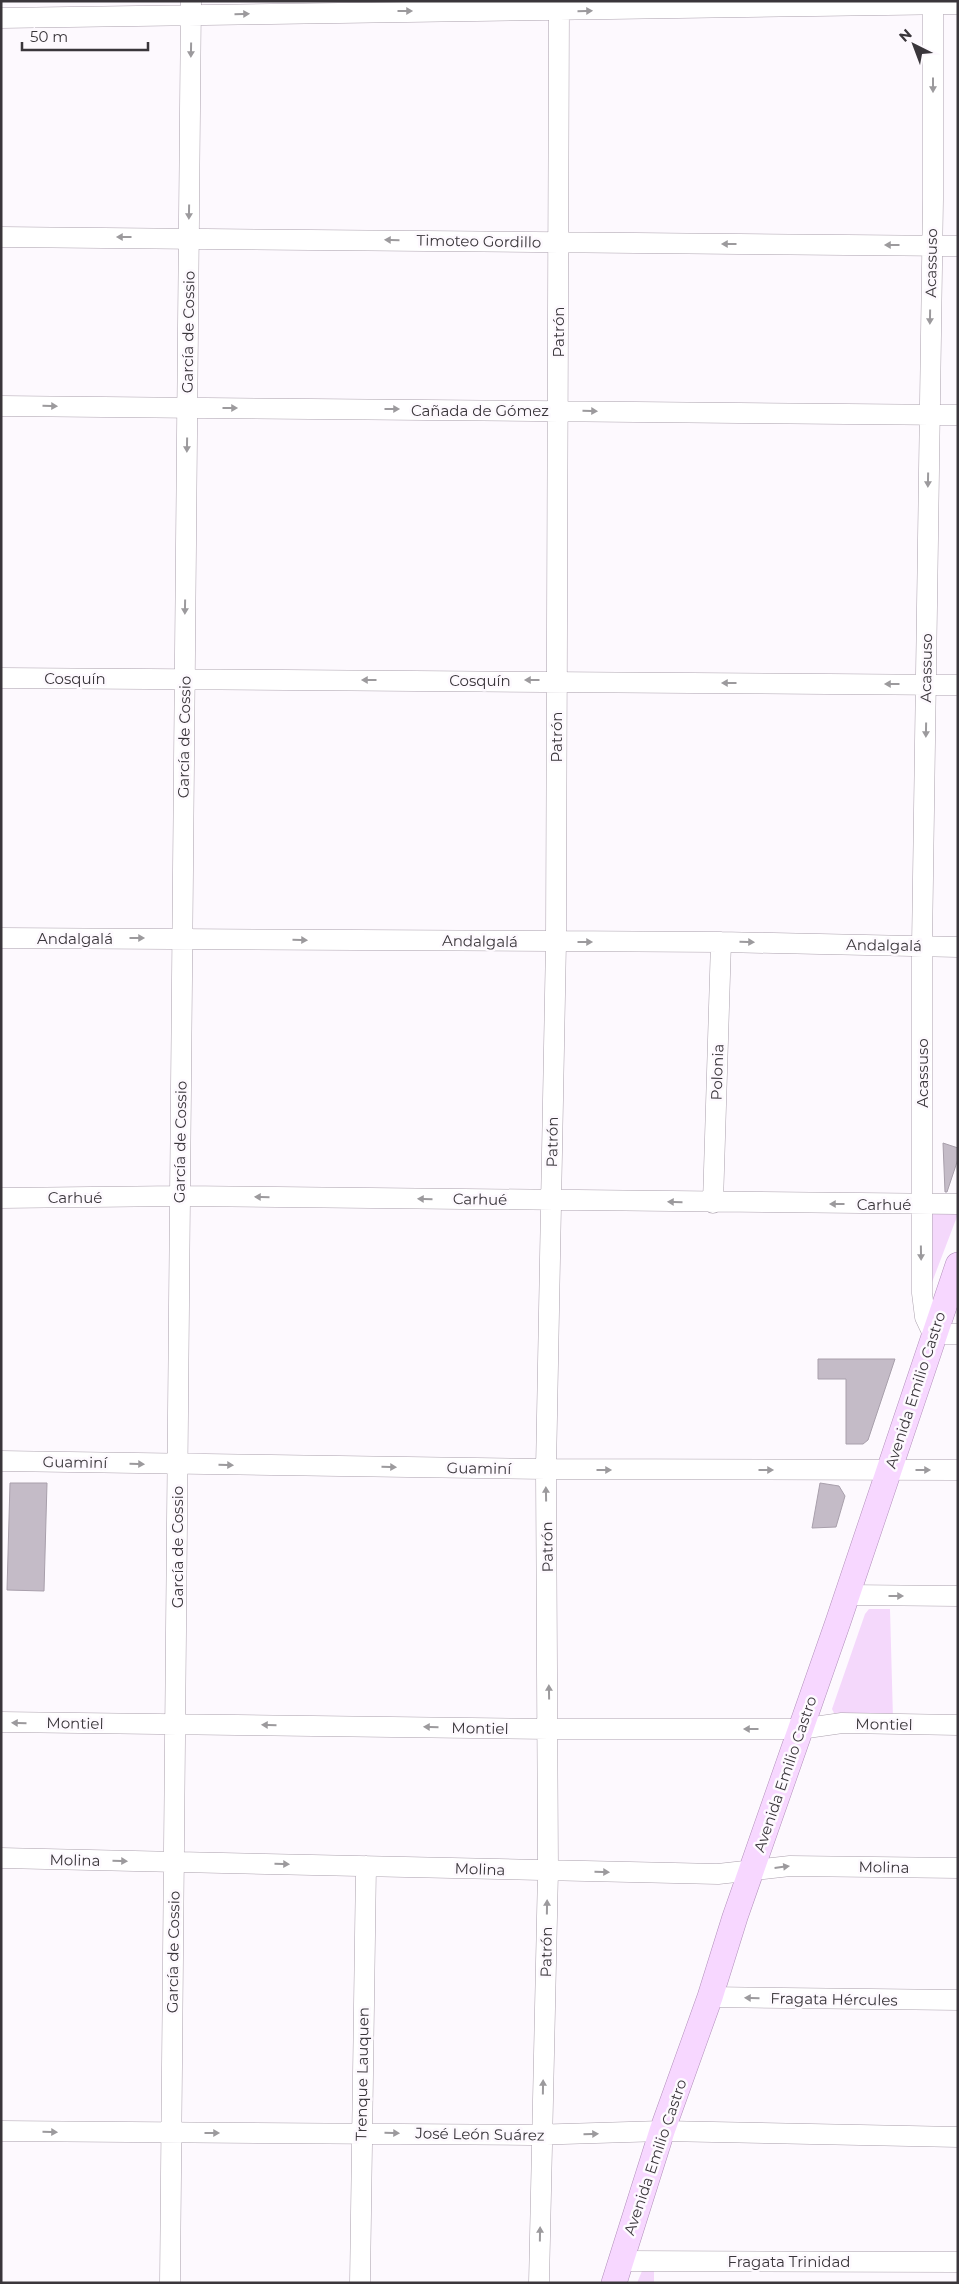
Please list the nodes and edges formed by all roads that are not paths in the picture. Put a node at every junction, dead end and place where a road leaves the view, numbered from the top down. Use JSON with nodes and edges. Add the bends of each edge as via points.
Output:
{"nodes":[{"id":1,"x":933,"y":3,"type":"edge"},
{"id":2,"x":958,"y":4,"type":"edge"},
{"id":3,"x":376,"y":6,"type":"edge"},
{"id":4,"x":559,"y":6,"type":"edge"},
{"id":5,"x":191,"y":8,"type":"edge"},
{"id":6,"x":1,"y":18,"type":"edge"},
{"id":7,"x":1,"y":237,"type":"edge"},
{"id":8,"x":189,"y":238,"type":"junction"},
{"id":9,"x":559,"y":242,"type":"junction"},
{"id":10,"x":931,"y":245,"type":"junction"},
{"id":11,"x":958,"y":246,"type":"edge"},
{"id":12,"x":1,"y":406,"type":"edge"},
{"id":13,"x":187,"y":408,"type":"junction"},
{"id":14,"x":557,"y":410,"type":"junction"},
{"id":15,"x":929,"y":415,"type":"junction"},
{"id":16,"x":958,"y":415,"type":"edge"},
{"id":17,"x":1,"y":678,"type":"edge"},
{"id":18,"x":185,"y":679,"type":"junction"},
{"id":19,"x":556,"y":681,"type":"junction"},
{"id":20,"x":926,"y":684,"type":"junction"},
{"id":21,"x":958,"y":685,"type":"edge"},
{"id":22,"x":1,"y":938,"type":"edge"},
{"id":23,"x":182,"y":938,"type":"junction"},
{"id":24,"x":556,"y":942,"type":"junction"},
{"id":25,"x":721,"y":942,"type":"junction"},
{"id":26,"x":922,"y":946,"type":"junction"},
{"id":27,"x":958,"y":947,"type":"edge"},
{"id":28,"x":180,"y":1196,"type":"junction"},
{"id":29,"x":1,"y":1198,"type":"edge"},
{"id":30,"x":550,"y":1200,"type":"junction"},
{"id":31,"x":713,"y":1203,"type":"junction"},
{"id":32,"x":921,"y":1204,"type":"junction"},
{"id":33,"x":958,"y":1204,"type":"edge"},
{"id":34,"x":958,"y":1265,"type":"edge"},
{"id":35,"x":933,"y":1334,"type":"junction"},
{"id":36,"x":958,"y":1334,"type":"edge"},
{"id":37,"x":1,"y":1461,"type":"edge"},
{"id":38,"x":177,"y":1464,"type":"junction"},
{"id":39,"x":546,"y":1470,"type":"junction"},
{"id":40,"x":888,"y":1470,"type":"junction"},
{"id":41,"x":958,"y":1470,"type":"edge"},
{"id":42,"x":847,"y":1595,"type":"junction"},
{"id":43,"x":958,"y":1596,"type":"edge"},
{"id":44,"x":1,"y":1722,"type":"edge"},
{"id":45,"x":175,"y":1724,"type":"junction"},
{"id":46,"x":958,"y":1725,"type":"edge"},
{"id":47,"x":549,"y":1729,"type":"junction"},
{"id":48,"x":800,"y":1729,"type":"junction"},
{"id":49,"x":1,"y":1858,"type":"edge"},
{"id":50,"x":174,"y":1862,"type":"junction"},
{"id":51,"x":366,"y":1866,"type":"junction"},
{"id":52,"x":958,"y":1868,"type":"edge"},
{"id":53,"x":548,"y":1871,"type":"junction"},
{"id":54,"x":751,"y":1871,"type":"junction"},
{"id":55,"x":710,"y":1997,"type":"junction"},
{"id":56,"x":958,"y":2000,"type":"edge"},
{"id":57,"x":1,"y":2131,"type":"edge"},
{"id":58,"x":662,"y":2131,"type":"junction"},
{"id":59,"x":361,"y":2133,"type":"junction"},
{"id":60,"x":171,"y":2134,"type":"junction"},
{"id":61,"x":542,"y":2135,"type":"junction"},
{"id":62,"x":958,"y":2137,"type":"edge"},
{"id":63,"x":958,"y":2262,"type":"edge"},
{"id":64,"x":617,"y":2272,"type":"edge"},
{"id":65,"x":170,"y":2283,"type":"edge"},
{"id":66,"x":360,"y":2283,"type":"edge"},
{"id":67,"x":539,"y":2283,"type":"edge"}],
"edges":[{"from":1,"to":2,"type":"street"},
{"from":4,"to":1,"type":"street","one_way":true},
{"from":1,"to":10,"type":"street","name":"Acassuso","one_way":true},
{"from":3,"to":4,"type":"street","one_way":true},
{"from":5,"to":3,"type":"street","one_way":true},
{"from":4,"to":9,"type":"street","name":"Patrón"},
{"from":5,"to":6,"type":"street"},
{"from":5,"to":8,"type":"street","name":"García de Cossio","one_way":true},
{"from":8,"to":7,"type":"street","name":"Timoteo Gordillo","one_way":true},
{"from":9,"to":8,"type":"street","name":"Timoteo Gordillo","one_way":true},
{"from":8,"to":13,"type":"street","name":"García de Cossio"},
{"from":10,"to":9,"type":"street","name":"Timoteo Gordillo","one_way":true},
{"from":9,"to":14,"type":"street","name":"Patrón"},
{"from":10,"to":11,"type":"street","name":"Timoteo Gordillo"},
{"from":10,"to":15,"type":"street","name":"Acassuso","one_way":true},
{"from":12,"to":13,"type":"street","name":"Cañada de Gómez","one_way":true},
{"from":13,"to":14,"type":"street","name":"Cañada de Gómez","one_way":true},
{"from":13,"to":18,"type":"street","name":"García de Cossio","one_way":true},
{"from":14,"to":15,"type":"street","name":"Cañada de Gómez","one_way":true},
{"from":14,"to":19,"type":"street","name":"Patrón"},
{"from":15,"to":16,"type":"street","name":"Cañada de Gómez"},
{"from":15,"to":20,"type":"street","name":"Acassuso","one_way":true},
{"from":17,"to":18,"type":"street","name":"Cosquín"},
{"from":19,"to":18,"type":"street","name":"Cosquín","one_way":true},
{"from":18,"to":23,"type":"street","name":"García de Cossio"},
{"from":20,"to":19,"type":"street","name":"Cosquín","one_way":true},
{"from":19,"to":24,"type":"street","name":"Patrón"},
{"from":20,"to":21,"type":"street","name":"Cosquín"},
{"from":20,"to":26,"type":"street","name":"Acassuso","one_way":true},
{"from":22,"to":23,"type":"street","name":"Andalgalá","one_way":true},
{"from":23,"to":24,"type":"street","name":"Andalgalá","one_way":true},
{"from":23,"to":28,"type":"street","name":"García de Cossio"},
{"from":24,"to":25,"type":"street","name":"Andalgalá","one_way":true},
{"from":24,"to":30,"type":"street","name":"Patrón"},
{"from":25,"to":26,"type":"street","name":"Andalgalá","one_way":true},
{"from":25,"to":31,"type":"street","name":"Polonia"},
{"from":26,"to":27,"type":"street","name":"Andalgalá"},
{"from":26,"to":32,"type":"street","name":"Acassuso"},
{"from":28,"to":29,"type":"street","name":"Carhué"},
{"from":30,"to":28,"type":"street","name":"Carhué","one_way":true},
{"from":28,"to":38,"type":"street","name":"García de Cossio"},
{"from":31,"to":30,"type":"street","name":"Carhué","one_way":true},
{"from":30,"to":39,"type":"street","name":"Patrón"},
{"from":32,"to":31,"type":"street","name":"Carhué","one_way":true},
{"from":32,"to":33,"type":"street","name":"Carhué"},
{"from":32,"to":35,"type":"street","name":"Acassuso","one_way":true,"via":[[922,1293],[925,1317]]},
{"from":34,"to":35,"type":"main road","name":"Avenida Emilio Castro"},
{"from":35,"to":36,"type":"street"},
{"from":35,"to":40,"type":"main road","name":"Avenida Emilio Castro"},
{"from":37,"to":38,"type":"street","name":"Guaminí","one_way":true},
{"from":38,"to":39,"type":"street","name":"Guaminí","one_way":true},
{"from":38,"to":45,"type":"street","name":"García de Cossio"},
{"from":39,"to":40,"type":"street","name":"Guaminí","one_way":true},
{"from":47,"to":39,"type":"street","name":"Patrón","one_way":true},
{"from":40,"to":41,"type":"street","name":"Guaminí","one_way":true},
{"from":40,"to":42,"type":"main road","name":"Avenida Emilio Castro"},
{"from":42,"to":43,"type":"street","one_way":true},
{"from":42,"to":48,"type":"main road","name":"Avenida Emilio Castro"},
{"from":45,"to":44,"type":"street","name":"Montiel","one_way":true},
{"from":47,"to":45,"type":"street","name":"Montiel","one_way":true},
{"from":45,"to":50,"type":"street","name":"García de Cossio"},
{"from":46,"to":48,"type":"street","name":"Montiel","via":[[842,1723]]},
{"from":48,"to":47,"type":"street","name":"Montiel","one_way":true},
{"from":47,"to":53,"type":"street","name":"Patrón"},
{"from":48,"to":54,"type":"main road","name":"Avenida Emilio Castro"},
{"from":49,"to":50,"type":"street","name":"Molina","one_way":true},
{"from":50,"to":51,"type":"street","name":"Molina","one_way":true},
{"from":50,"to":60,"type":"street","name":"García de Cossio"},
{"from":51,"to":53,"type":"street","name":"Molina"},
{"from":51,"to":59,"type":"street","name":"Trenque Lauquen"},
{"from":54,"to":52,"type":"street","name":"Molina","one_way":true,"via":[[790,1866]]},
{"from":53,"to":54,"type":"street","name":"Molina","one_way":true,"via":[[718,1874]]},
{"from":61,"to":53,"type":"street","name":"Patrón","one_way":true},
{"from":54,"to":55,"type":"main road","name":"Avenida Emilio Castro"},
{"from":56,"to":55,"type":"street","name":"Fragata Hércules","one_way":true},
{"from":55,"to":58,"type":"main road","name":"Avenida Emilio Castro"},
{"from":57,"to":60,"type":"street","name":"José León Suárez","one_way":true},
{"from":61,"to":58,"type":"street","name":"José León Suárez","one_way":true},
{"from":58,"to":62,"type":"street","name":"José León Suárez"},
{"from":58,"to":64,"type":"main road","name":"Avenida Emilio Castro"},
{"from":60,"to":59,"type":"street","name":"José León Suárez","one_way":true},
{"from":59,"to":61,"type":"street","name":"José León Suárez","one_way":true},
{"from":59,"to":66,"type":"street","name":"Trenque Lauquen"},
{"from":60,"to":65,"type":"street","name":"García de Cossio"},
{"from":67,"to":61,"type":"street","name":"Patrón","one_way":true},
{"from":63,"to":64,"type":"street","name":"Fragata Trinidad"}]}
